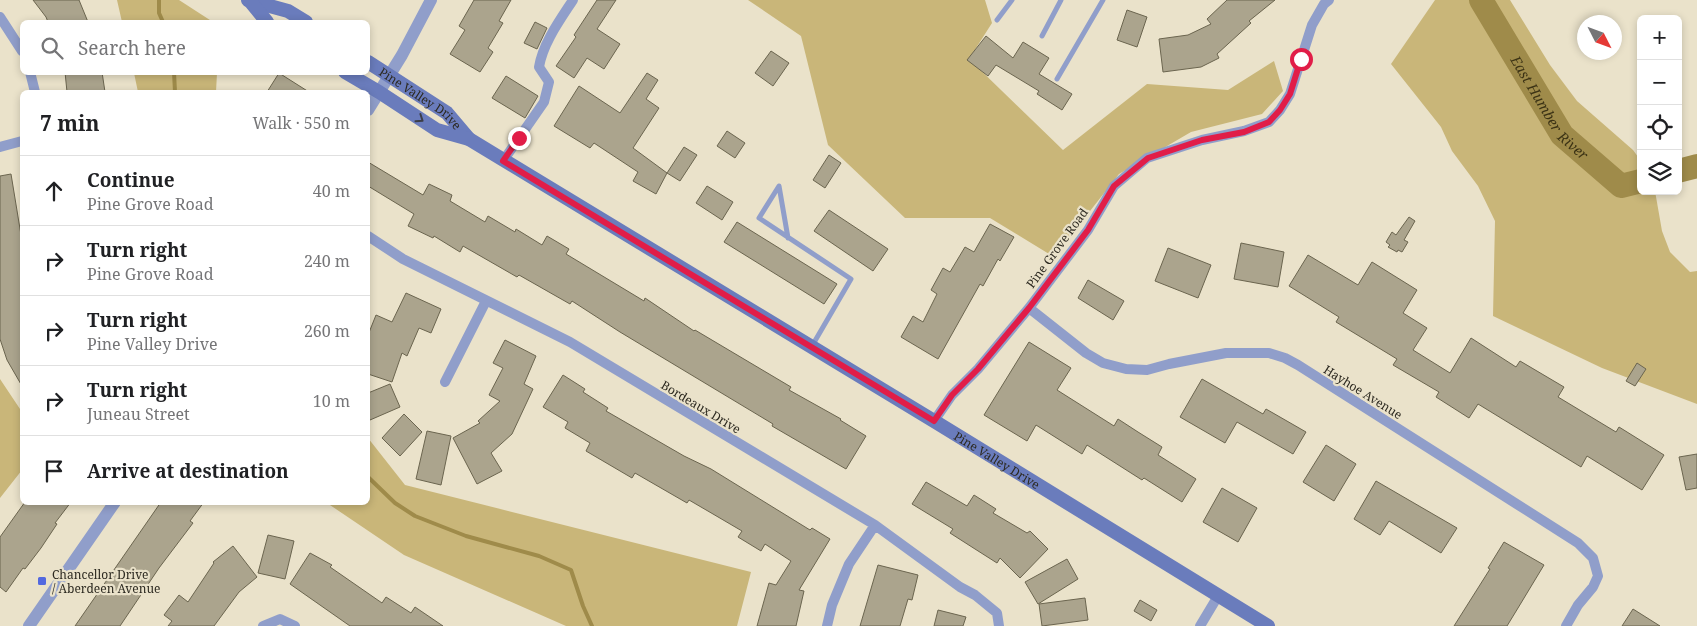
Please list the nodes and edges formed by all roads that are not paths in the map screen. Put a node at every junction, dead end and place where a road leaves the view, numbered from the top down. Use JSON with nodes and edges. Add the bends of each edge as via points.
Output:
{"nodes":[{"id":1,"x":431,"y":0,"type":"edge"},
{"id":2,"x":572,"y":0,"type":"edge"},
{"id":3,"x":1012,"y":0,"type":"edge"},
{"id":4,"x":1060,"y":0,"type":"edge"},
{"id":5,"x":1104,"y":0,"type":"edge"},
{"id":6,"x":1329,"y":0,"type":"edge"},
{"id":7,"x":249,"y":1,"type":"edge"},
{"id":8,"x":0,"y":17,"type":"edge"},
{"id":9,"x":266,"y":20,"type":"edge"},
{"id":10,"x":303,"y":20,"type":"edge"},
{"id":11,"x":997,"y":20,"type":"dead end"},
{"id":12,"x":1042,"y":36,"type":"dead end"},
{"id":13,"x":20,"y":48,"type":"edge"},
{"id":14,"x":370,"y":63,"type":"edge"},
{"id":15,"x":31,"y":75,"type":"edge"},
{"id":16,"x":351,"y":75,"type":"edge"},
{"id":17,"x":390,"y":76,"type":"junction"},
{"id":18,"x":1057,"y":79,"type":"dead end"},
{"id":19,"x":34,"y":90,"type":"edge"},
{"id":20,"x":379,"y":92,"type":"junction"},
{"id":21,"x":370,"y":107,"type":"edge"},
{"id":22,"x":469,"y":139,"type":"junction"},
{"id":23,"x":20,"y":142,"type":"edge"},
{"id":24,"x":0,"y":147,"type":"edge"},
{"id":25,"x":503,"y":161,"type":"junction"},
{"id":26,"x":370,"y":237,"type":"edge"},
{"id":27,"x":788,"y":238,"type":"junction"},
{"id":28,"x":486,"y":301,"type":"junction"},
{"id":29,"x":1029,"y":308,"type":"junction"},
{"id":30,"x":811,"y":346,"type":"junction"},
{"id":31,"x":445,"y":382,"type":"dead end"},
{"id":32,"x":934,"y":421,"type":"junction"},
{"id":33,"x":113,"y":505,"type":"edge"},
{"id":34,"x":876,"y":525,"type":"junction"},
{"id":35,"x":1218,"y":596,"type":"junction"},
{"id":36,"x":29,"y":626,"type":"edge"},
{"id":37,"x":263,"y":626,"type":"edge"},
{"id":38,"x":296,"y":626,"type":"edge"},
{"id":39,"x":826,"y":626,"type":"edge"},
{"id":40,"x":999,"y":626,"type":"edge"},
{"id":41,"x":1200,"y":626,"type":"edge"},
{"id":42,"x":1268,"y":626,"type":"edge"},
{"id":43,"x":1566,"y":626,"type":"edge"}],
"edges":[{"from":1,"to":17,"type":"street"},
{"from":2,"to":25,"type":"street","via":[[540,58],[539,67],[549,82],[544,102]]},
{"from":3,"to":11,"type":"lane"},
{"from":4,"to":12,"type":"lane"},
{"from":5,"to":18,"type":"lane"},
{"from":6,"to":29,"type":"street","name":"Pine Grove Road","via":[[1312,25],[1290,94],[1269,122],[1148,158],[1130,171],[1114,186],[1088,230]]},
{"from":7,"to":9,"type":"main road"},
{"from":7,"to":10,"type":"main road","via":[[288,11]]},
{"from":8,"to":13,"type":"street"},
{"from":14,"to":17,"type":"main road","name":"Pine Valley Drive"},
{"from":15,"to":19,"type":"street"},
{"from":16,"to":20,"type":"main road","name":"Pine Valley Drive"},
{"from":17,"to":20,"type":"street"},
{"from":17,"to":22,"type":"main road","name":"Pine Valley Drive","via":[[447,113]]},
{"from":20,"to":21,"type":"street"},
{"from":20,"to":22,"type":"main road","name":"Pine Valley Drive","one_way":true,"via":[[437,130]]},
{"from":22,"to":25,"type":"main road","name":"Pine Valley Drive"},
{"from":23,"to":24,"type":"street"},
{"from":25,"to":30,"type":"main road","name":"Pine Valley Drive"},
{"from":26,"to":28,"type":"street","name":"Bordeaux Drive","via":[[403,259]]},
{"from":27,"to":27,"type":"lane","via":[[759,218],[779,186],[782,204]]},
{"from":27,"to":30,"type":"lane","via":[[851,279]]},
{"from":28,"to":31,"type":"street"},
{"from":28,"to":34,"type":"street","name":"Bordeaux Drive","via":[[570,342]]},
{"from":29,"to":32,"type":"street","name":"Pine Grove Road","via":[[952,395]]},
{"from":29,"to":43,"type":"street","name":"Hayhoe Avenue","via":[[1086,353],[1102,363],[1126,369],[1147,370],[1226,353],[1269,353],[1298,365],[1578,543],[1593,558],[1598,576]]},
{"from":30,"to":32,"type":"main road","name":"Pine Valley Drive"},
{"from":32,"to":35,"type":"main road","name":"Pine Valley Drive"},
{"from":33,"to":36,"type":"street"},
{"from":34,"to":39,"type":"street","via":[[849,564]]},
{"from":34,"to":40,"type":"street","name":"Bordeaux Drive","via":[[989,605],[997,613]]},
{"from":35,"to":41,"type":"street"},
{"from":35,"to":42,"type":"main road","name":"Pine Valley Drive"},
{"from":37,"to":38,"type":"street","via":[[280,619]]}]}
